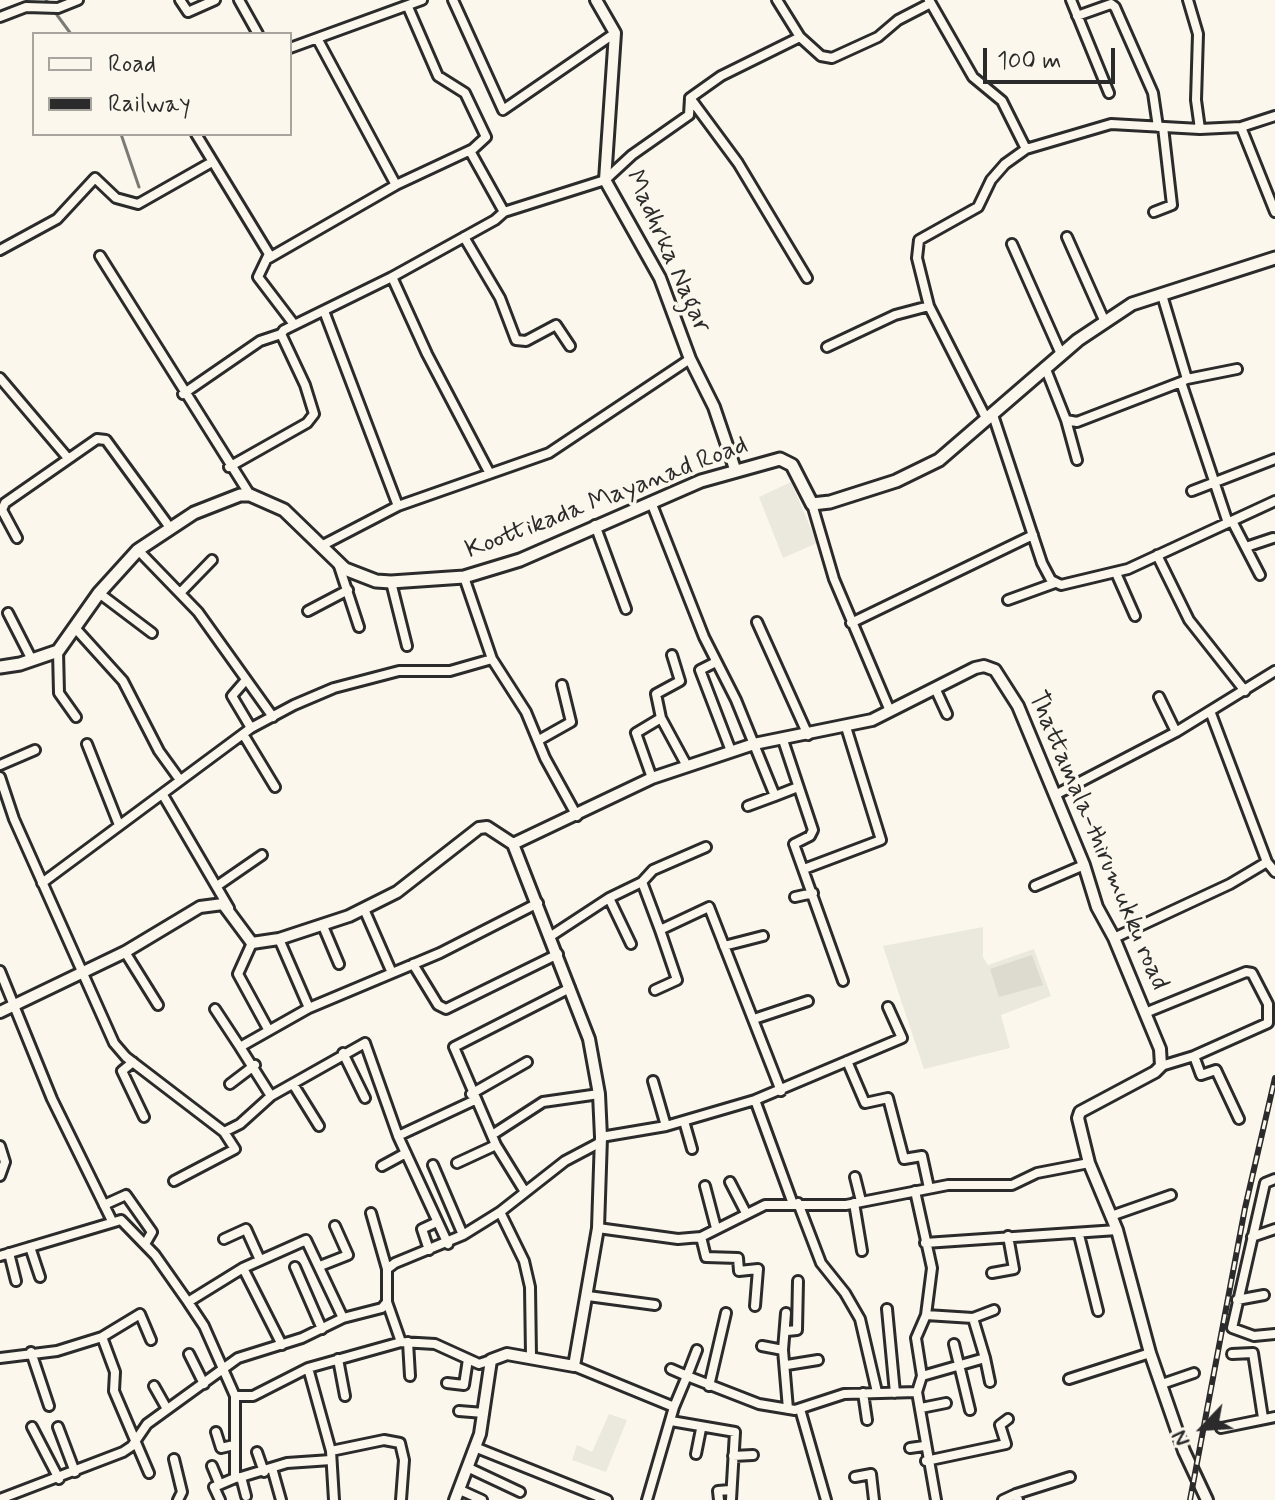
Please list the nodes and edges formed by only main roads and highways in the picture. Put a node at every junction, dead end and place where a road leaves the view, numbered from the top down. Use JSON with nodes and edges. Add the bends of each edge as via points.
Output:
{"nodes":[{"id":1,"x":1275,"y":258,"type":"edge"},
{"id":2,"x":0,"y":667,"type":"edge"}],
"edges":[{"from":1,"to":2,"type":"main road","name":"Koottikada Mayanad Road","via":[[1132,304],[1104,320],[939,460],[896,481],[812,504],[787,460],[735,469],[520,560],[464,577],[391,582],[365,577],[337,562],[284,510],[250,495],[218,503],[138,550],[58,651]]}]}
